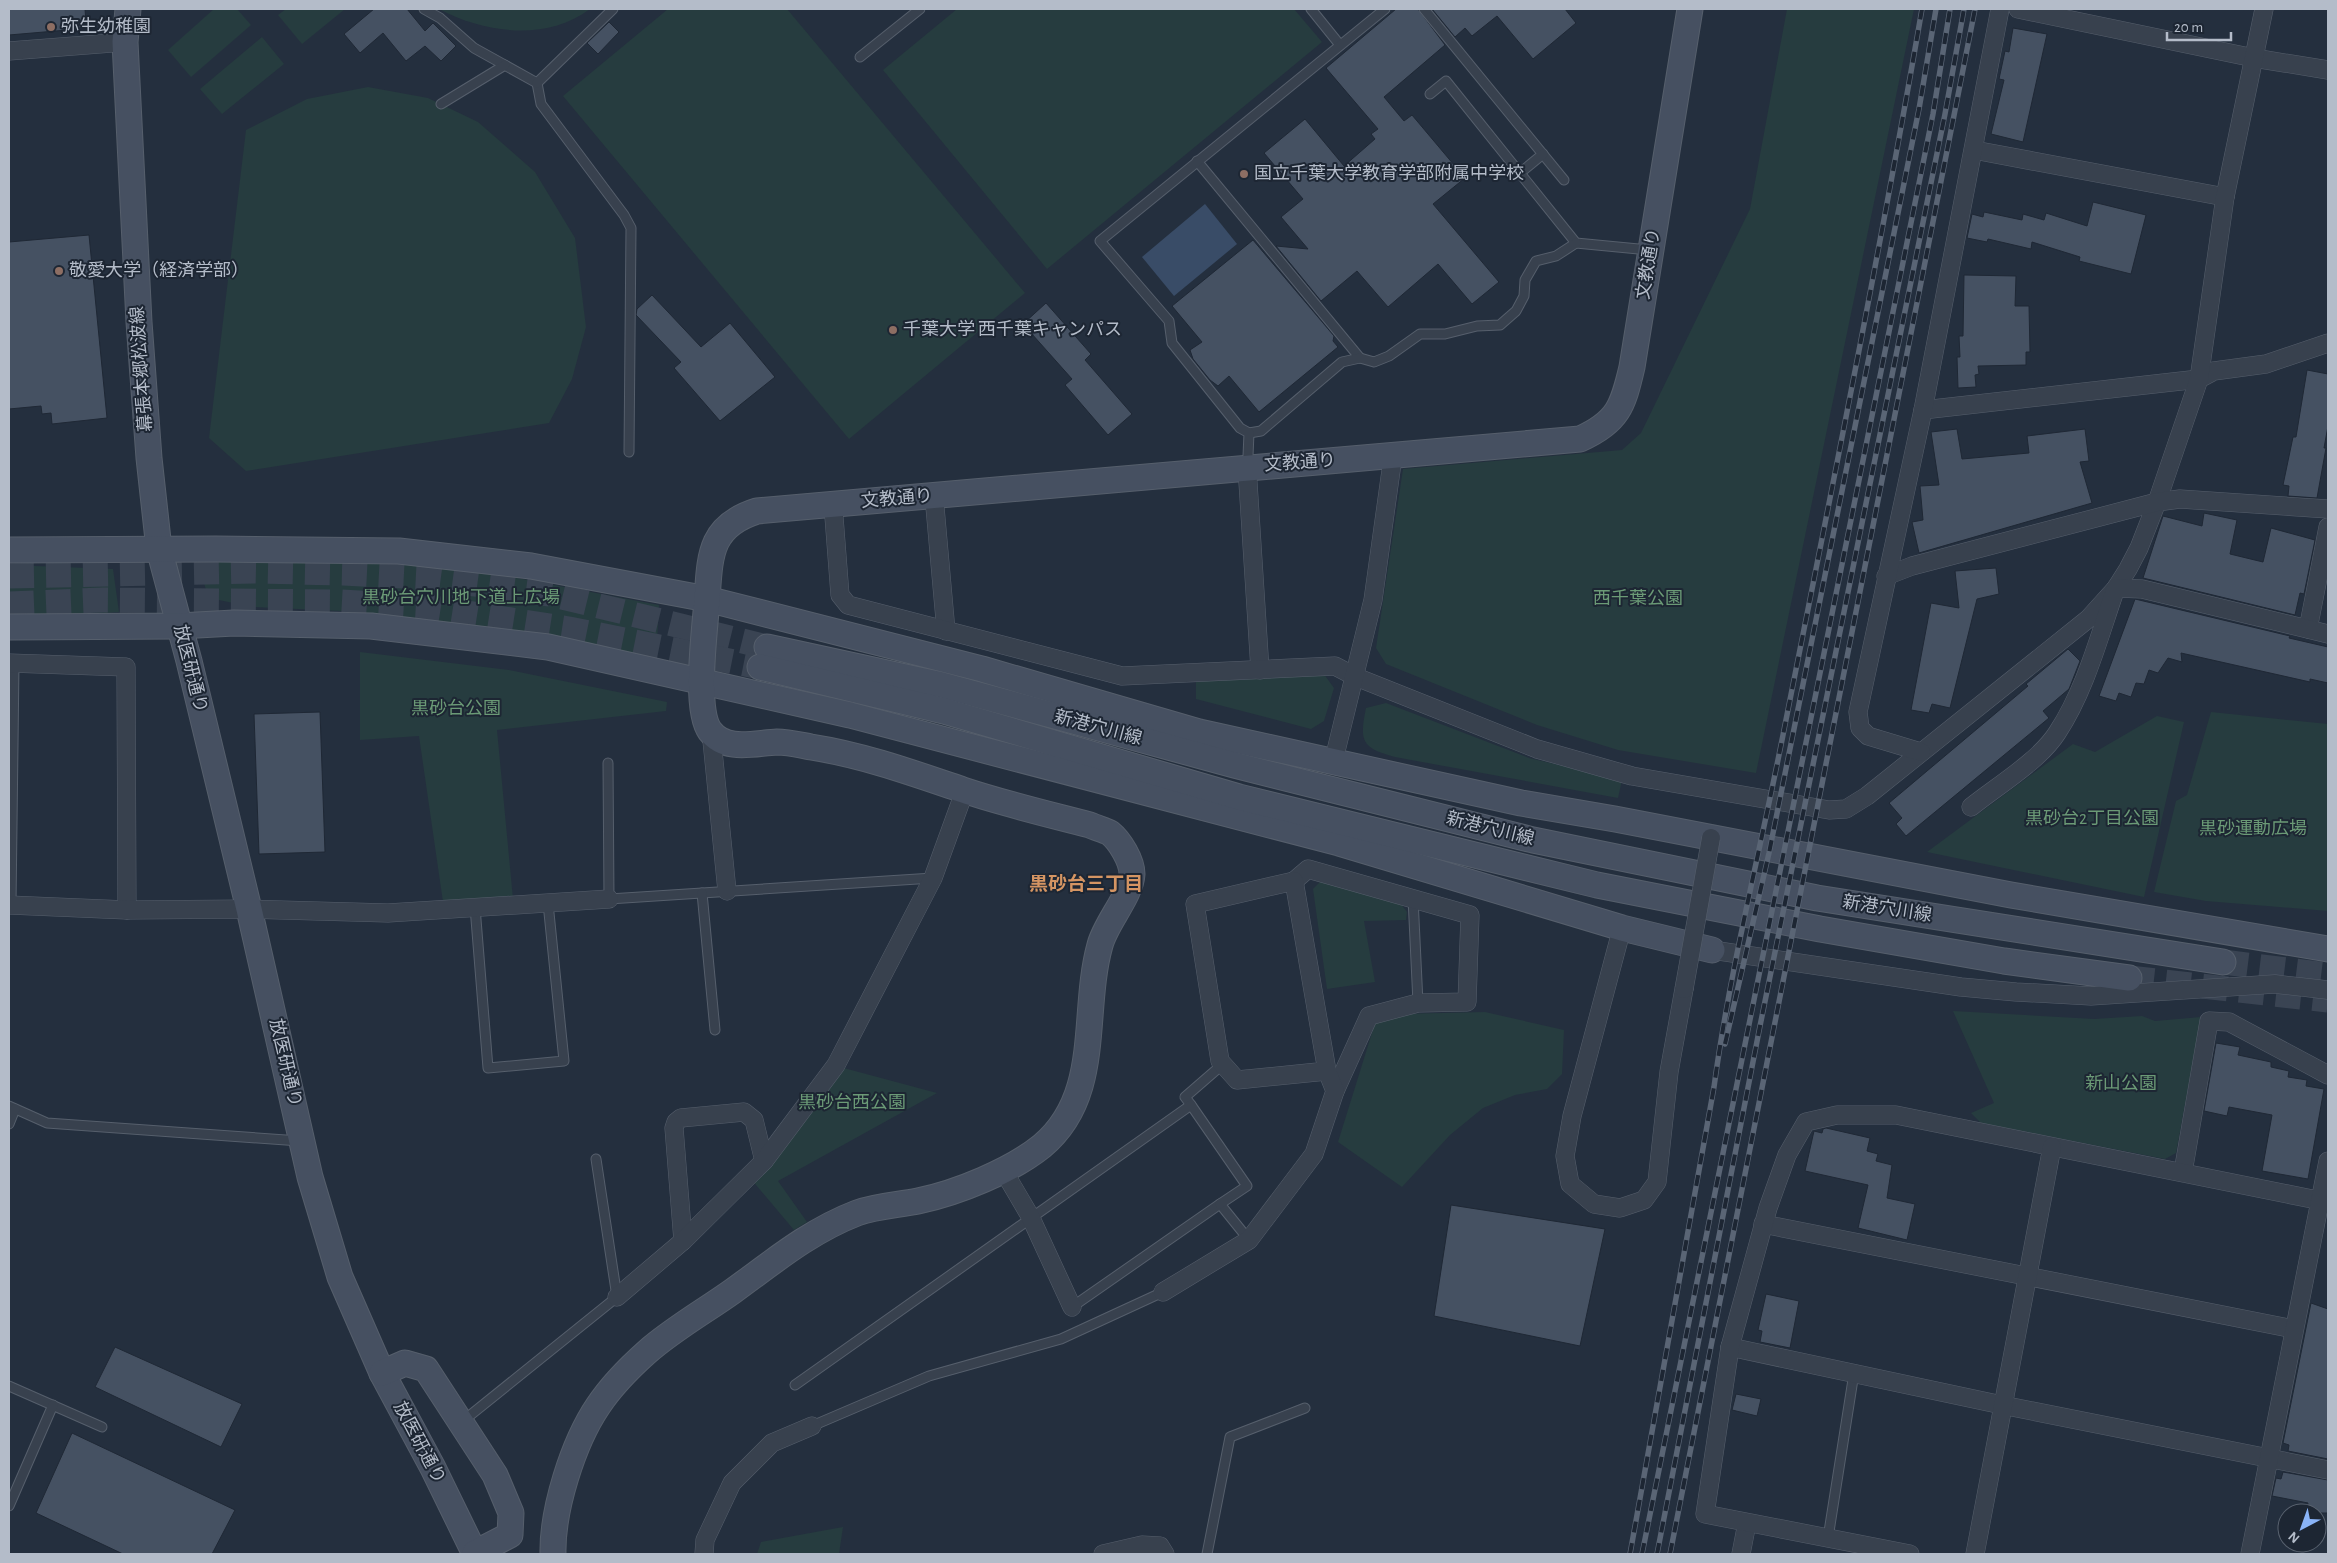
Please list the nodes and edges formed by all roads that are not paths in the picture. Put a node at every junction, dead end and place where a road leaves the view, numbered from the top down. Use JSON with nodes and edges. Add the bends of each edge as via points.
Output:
{"nodes":[{"id":1,"x":128,"y":9,"type":"edge"},
{"id":2,"x":424,"y":9,"type":"edge"},
{"id":3,"x":612,"y":9,"type":"edge"},
{"id":4,"x":920,"y":9,"type":"edge"},
{"id":5,"x":1310,"y":9,"type":"edge"},
{"id":6,"x":1385,"y":9,"type":"edge"},
{"id":7,"x":1424,"y":9,"type":"edge"},
{"id":8,"x":1690,"y":9,"type":"edge"},
{"id":9,"x":2000,"y":9,"type":"edge"},
{"id":10,"x":2018,"y":9,"type":"edge"},
{"id":11,"x":2264,"y":9,"type":"edge"},
{"id":12,"x":125,"y":42,"type":"junction"},
{"id":13,"x":1340,"y":45,"type":"junction"},
{"id":14,"x":9,"y":51,"type":"edge"},
{"id":15,"x":860,"y":57,"type":"dead end"},
{"id":16,"x":2254,"y":58,"type":"junction"},
{"id":17,"x":505,"y":65,"type":"junction"},
{"id":18,"x":2328,"y":70,"type":"edge"},
{"id":19,"x":537,"y":82,"type":"junction"},
{"id":20,"x":1430,"y":94,"type":"dead end"},
{"id":21,"x":440,"y":104,"type":"dead end"},
{"id":22,"x":1974,"y":150,"type":"junction"},
{"id":23,"x":1543,"y":154,"type":"junction"},
{"id":24,"x":1197,"y":161,"type":"junction"},
{"id":25,"x":1520,"y":173,"type":"junction"},
{"id":26,"x":1564,"y":180,"type":"dead end"},
{"id":27,"x":2225,"y":198,"type":"junction"},
{"id":28,"x":1576,"y":243,"type":"junction"},
{"id":29,"x":1652,"y":251,"type":"junction"},
{"id":30,"x":2328,"y":343,"type":"edge"},
{"id":31,"x":1360,"y":358,"type":"junction"},
{"id":32,"x":2198,"y":379,"type":"junction"},
{"id":33,"x":1923,"y":410,"type":"junction"},
{"id":34,"x":1248,"y":433,"type":"junction"},
{"id":35,"x":629,"y":452,"type":"dead end"},
{"id":36,"x":1393,"y":456,"type":"junction"},
{"id":37,"x":1248,"y":462,"type":"junction"},
{"id":38,"x":934,"y":496,"type":"junction"},
{"id":39,"x":2157,"y":502,"type":"junction"},
{"id":40,"x":833,"y":504,"type":"junction"},
{"id":41,"x":2328,"y":509,"type":"edge"},
{"id":42,"x":2328,"y":527,"type":"edge"},
{"id":43,"x":159,"y":549,"type":"junction"},
{"id":44,"x":9,"y":550,"type":"edge"},
{"id":45,"x":1886,"y":576,"type":"junction"},
{"id":46,"x":2116,"y":588,"type":"junction"},
{"id":47,"x":707,"y":599,"type":"junction"},
{"id":48,"x":179,"y":626,"type":"junction"},
{"id":49,"x":9,"y":627,"type":"edge"},
{"id":50,"x":2308,"y":629,"type":"junction"},
{"id":51,"x":946,"y":630,"type":"junction"},
{"id":52,"x":2328,"y":634,"type":"edge"},
{"id":53,"x":11,"y":664,"type":"edge"},
{"id":54,"x":1260,"y":670,"type":"junction"},
{"id":55,"x":1356,"y":677,"type":"junction"},
{"id":56,"x":701,"y":680,"type":"junction"},
{"id":57,"x":711,"y":731,"type":"junction"},
{"id":58,"x":1921,"y":752,"type":"junction"},
{"id":59,"x":608,"y":763,"type":"dead end"},
{"id":60,"x":1333,"y":763,"type":"junction"},
{"id":61,"x":965,"y":790,"type":"junction"},
{"id":62,"x":1971,"y":807,"type":"dead end"},
{"id":63,"x":1711,"y":838,"type":"junction"},
{"id":64,"x":933,"y":878,"type":"junction"},
{"id":65,"x":1294,"y":881,"type":"junction"},
{"id":66,"x":727,"y":891,"type":"junction"},
{"id":67,"x":702,"y":892,"type":"junction"},
{"id":68,"x":1413,"y":898,"type":"junction"},
{"id":69,"x":609,"y":899,"type":"junction"},
{"id":70,"x":548,"y":903,"type":"junction"},
{"id":71,"x":10,"y":905,"type":"edge"},
{"id":72,"x":475,"y":907,"type":"junction"},
{"id":73,"x":249,"y":909,"type":"junction"},
{"id":74,"x":127,"y":910,"type":"junction"},
{"id":75,"x":1622,"y":928,"type":"junction"},
{"id":76,"x":2328,"y":949,"type":"edge"},
{"id":77,"x":1712,"y":950,"type":"joint"},
{"id":78,"x":2223,"y":962,"type":"tunnel mouth"},
{"id":79,"x":2129,"y":978,"type":"tunnel mouth"},
{"id":80,"x":2328,"y":990,"type":"edge"},
{"id":81,"x":1418,"y":1004,"type":"junction"},
{"id":82,"x":716,"y":1030,"type":"dead end"},
{"id":83,"x":1222,"y":1064,"type":"junction"},
{"id":84,"x":1327,"y":1071,"type":"junction"},
{"id":85,"x":2328,"y":1075,"type":"edge"},
{"id":86,"x":1335,"y":1091,"type":"junction"},
{"id":87,"x":1191,"y":1105,"type":"junction"},
{"id":88,"x":12,"y":1107,"type":"edge"},
{"id":89,"x":9,"y":1124,"type":"edge"},
{"id":90,"x":302,"y":1141,"type":"junction"},
{"id":91,"x":2052,"y":1147,"type":"junction"},
{"id":92,"x":596,"y":1159,"type":"dead end"},
{"id":93,"x":764,"y":1161,"type":"junction"},
{"id":94,"x":2328,"y":1161,"type":"edge"},
{"id":95,"x":1003,"y":1170,"type":"junction"},
{"id":96,"x":2183,"y":1172,"type":"junction"},
{"id":97,"x":2322,"y":1201,"type":"junction"},
{"id":98,"x":1220,"y":1204,"type":"junction"},
{"id":99,"x":1030,"y":1216,"type":"junction"},
{"id":100,"x":1763,"y":1224,"type":"junction"},
{"id":101,"x":1249,"y":1240,"type":"junction"},
{"id":102,"x":683,"y":1241,"type":"junction"},
{"id":103,"x":2028,"y":1276,"type":"junction"},
{"id":104,"x":1163,"y":1292,"type":"joint"},
{"id":105,"x":617,"y":1297,"type":"junction"},
{"id":106,"x":1072,"y":1307,"type":"joint"},
{"id":107,"x":2294,"y":1329,"type":"junction"},
{"id":108,"x":1730,"y":1347,"type":"junction"},
{"id":109,"x":382,"y":1373,"type":"junction"},
{"id":110,"x":1854,"y":1373,"type":"junction"},
{"id":111,"x":795,"y":1385,"type":"dead end"},
{"id":112,"x":9,"y":1386,"type":"edge"},
{"id":113,"x":53,"y":1405,"type":"junction"},
{"id":114,"x":2002,"y":1405,"type":"junction"},
{"id":115,"x":1305,"y":1408,"type":"dead end"},
{"id":116,"x":461,"y":1422,"type":"junction"},
{"id":117,"x":812,"y":1426,"type":"joint"},
{"id":118,"x":102,"y":1427,"type":"dead end"},
{"id":119,"x":2270,"y":1458,"type":"junction"},
{"id":120,"x":2328,"y":1470,"type":"edge"},
{"id":121,"x":9,"y":1506,"type":"edge"},
{"id":122,"x":1747,"y":1523,"type":"junction"},
{"id":123,"x":1828,"y":1538,"type":"junction"},
{"id":124,"x":475,"y":1554,"type":"edge"},
{"id":125,"x":553,"y":1554,"type":"edge"},
{"id":126,"x":704,"y":1554,"type":"edge"},
{"id":127,"x":1102,"y":1554,"type":"edge"},
{"id":128,"x":1165,"y":1554,"type":"edge"},
{"id":129,"x":1207,"y":1554,"type":"edge"},
{"id":130,"x":1741,"y":1554,"type":"edge"},
{"id":131,"x":1910,"y":1554,"type":"edge"},
{"id":132,"x":1975,"y":1554,"type":"edge"},
{"id":133,"x":2250,"y":1554,"type":"edge"}],
"edges":[{"from":1,"to":12,"type":"street","name":"幕張本郷松波線"},
{"from":2,"to":17,"type":"lane","via":[[440,18],[474,48]]},
{"from":3,"to":19,"type":"lane"},
{"from":4,"to":15,"type":"lane"},
{"from":5,"to":13,"type":"lane"},
{"from":6,"to":13,"type":"lane"},
{"from":7,"to":23,"type":"lane"},
{"from":8,"to":29,"type":"street","name":"文教通り"},
{"from":9,"to":22,"type":"street"},
{"from":10,"to":16,"type":"street"},
{"from":11,"to":16,"type":"street"},
{"from":12,"to":14,"type":"street"},
{"from":12,"to":43,"type":"street","name":"幕張本郷松波線","via":[[139,332],[148,458]]},
{"from":13,"to":24,"type":"lane"},
{"from":16,"to":18,"type":"street"},
{"from":16,"to":27,"type":"street"},
{"from":17,"to":19,"type":"lane"},
{"from":17,"to":21,"type":"lane"},
{"from":19,"to":35,"type":"lane","via":[[541,104],[631,228]]},
{"from":20,"to":25,"type":"lane","via":[[1446,81]]},
{"from":22,"to":27,"type":"street"},
{"from":22,"to":33,"type":"street"},
{"from":23,"to":25,"type":"lane"},
{"from":23,"to":26,"type":"lane"},
{"from":24,"to":31,"type":"lane"},
{"from":24,"to":34,"type":"lane","via":[[1100,241],[1169,321],[1172,343],[1240,428]]},
{"from":25,"to":28,"type":"lane"},
{"from":27,"to":32,"type":"street"},
{"from":28,"to":29,"type":"lane"},
{"from":28,"to":31,"type":"lane","via":[[1556,256],[1536,261],[1525,280],[1524,296],[1516,310],[1500,325],[1477,326],[1445,334],[1420,334],[1389,356],[1374,362]]},
{"from":29,"to":36,"type":"street","name":"文教通り","via":[[1626,392],[1616,415],[1601,430],[1580,439]]},
{"from":30,"to":32,"type":"street","via":[[2266,364],[2214,371]]},
{"from":31,"to":34,"type":"lane","via":[[1342,362],[1261,431]]},
{"from":32,"to":33,"type":"street"},
{"from":32,"to":39,"type":"street"},
{"from":33,"to":45,"type":"street"},
{"from":34,"to":37,"type":"lane"},
{"from":36,"to":37,"type":"street","name":"文教通り"},
{"from":36,"to":55,"type":"street","via":[[1373,600]]},
{"from":37,"to":38,"type":"street","name":"文教通り"},
{"from":37,"to":54,"type":"street"},
{"from":38,"to":40,"type":"street","name":"文教通り"},
{"from":38,"to":51,"type":"street"},
{"from":39,"to":41,"type":"street","via":[[2180,499]]},
{"from":39,"to":45,"type":"street","via":[[1912,566]]},
{"from":39,"to":46,"type":"street","via":[[2132,562]]},
{"from":40,"to":47,"type":"street","name":"文教通り","via":[[757,511],[739,516],[726,525],[718,535],[712,554]]},
{"from":40,"to":51,"type":"street","via":[[840,596],[848,605]]},
{"from":42,"to":50,"type":"street"},
{"from":43,"to":44,"type":"street"},
{"from":43,"to":47,"type":"street","via":[[399,551],[531,566]]},
{"from":43,"to":48,"type":"street","name":"放医研通り"},
{"from":45,"to":58,"type":"street","via":[[1858,712],[1860,728],[1868,736]]},
{"from":46,"to":50,"type":"street","via":[[2142,589]]},
{"from":46,"to":58,"type":"street","via":[[2088,619]]},
{"from":46,"to":62,"type":"street","via":[[2088,670],[2057,734]]},
{"from":47,"to":56,"type":"street","name":"文教通り"},
{"from":47,"to":60,"type":"street","via":[[982,670],[1198,732]]},
{"from":48,"to":49,"type":"street"},
{"from":48,"to":56,"type":"street","via":[[234,623],[370,626],[548,647]]},
{"from":48,"to":73,"type":"street","name":"放医研通り"},
{"from":50,"to":52,"type":"street"},
{"from":51,"to":54,"type":"street","via":[[1122,676]]},
{"from":53,"to":71,"type":"lane"},
{"from":53,"to":74,"type":"street","via":[[126,667]]},
{"from":54,"to":55,"type":"street","via":[[1335,666]]},
{"from":55,"to":58,"type":"street","via":[[1537,749],[1632,776],[1829,810],[1846,809],[1867,796]]},
{"from":55,"to":60,"type":"street"},
{"from":56,"to":57,"type":"street","name":"文教通り","via":[[704,718]]},
{"from":56,"to":75,"type":"street","via":[[850,715],[1339,843]]},
{"from":57,"to":61,"type":"street","via":[[718,739],[736,746],[779,742],[836,751]]},
{"from":57,"to":66,"type":"street"},
{"from":59,"to":69,"type":"lane"},
{"from":60,"to":63,"type":"street","via":[[1521,803]]},
{"from":61,"to":64,"type":"street"},
{"from":61,"to":95,"type":"street","via":[[1109,833],[1123,849],[1132,876],[1099,946],[1082,1085],[1063,1124],[1042,1146]]},
{"from":63,"to":75,"type":"street","bridge":true,"via":[[1668,1072],[1657,1182],[1644,1200],[1620,1208],[1594,1204],[1570,1184],[1565,1156],[1572,1116]]},
{"from":63,"to":76,"type":"street","via":[[2002,894]]},
{"from":64,"to":66,"type":"lane"},
{"from":64,"to":93,"type":"street","via":[[836,1065]]},
{"from":65,"to":68,"type":"street","via":[[1308,869]]},
{"from":65,"to":83,"type":"street","via":[[1195,904]]},
{"from":65,"to":84,"type":"street"},
{"from":66,"to":67,"type":"lane"},
{"from":67,"to":69,"type":"lane"},
{"from":67,"to":82,"type":"lane"},
{"from":68,"to":81,"type":"lane"},
{"from":68,"to":81,"type":"street","via":[[1470,914],[1467,1002]]},
{"from":69,"to":70,"type":"street"},
{"from":70,"to":72,"type":"street"},
{"from":70,"to":72,"type":"lane","via":[[564,1060],[488,1068]]},
{"from":71,"to":74,"type":"street"},
{"from":72,"to":73,"type":"street","via":[[388,913]]},
{"from":73,"to":74,"type":"street"},
{"from":73,"to":90,"type":"street","name":"放医研通り"},
{"from":75,"to":77,"type":"street"},
{"from":77,"to":80,"type":"street","via":[[1961,987],[2016,992],[2091,996],[2275,984]]},
{"from":78,"to":79,"type":"street","name":"新港穴川線","via":[[1817,898],[1533,840],[1234,765],[942,686],[763,657],[1240,797],[1597,885],[2004,961]]},
{"from":81,"to":86,"type":"street","via":[[1369,1016]]},
{"from":83,"to":84,"type":"street","via":[[1237,1080]]},
{"from":83,"to":87,"type":"lane","via":[[1185,1097]]},
{"from":84,"to":86,"type":"street"},
{"from":85,"to":96,"type":"street","via":[[2229,1022],[2209,1021]]},
{"from":86,"to":101,"type":"street","via":[[1314,1154]]},
{"from":87,"to":98,"type":"lane","via":[[1248,1186]]},
{"from":87,"to":99,"type":"lane"},
{"from":88,"to":89,"type":"lane"},
{"from":88,"to":90,"type":"lane","via":[[47,1123]]},
{"from":90,"to":109,"type":"street","name":"放医研通り","via":[[340,1276]]},
{"from":91,"to":96,"type":"street"},
{"from":91,"to":100,"type":"street","via":[[1896,1115],[1837,1115],[1806,1122],[1787,1155]]},
{"from":91,"to":103,"type":"street"},
{"from":92,"to":105,"type":"lane"},
{"from":93,"to":102,"type":"street"},
{"from":93,"to":102,"type":"street","via":[[754,1120],[744,1112],[681,1118],[676,1122]]},
{"from":94,"to":97,"type":"street"},
{"from":95,"to":99,"type":"street"},
{"from":95,"to":125,"type":"street","via":[[966,1187],[921,1201],[861,1212],[833,1222],[804,1239],[649,1350],[615,1382],[596,1408],[571,1463],[557,1508]]},
{"from":96,"to":97,"type":"street"},
{"from":97,"to":107,"type":"street"},
{"from":98,"to":101,"type":"lane"},
{"from":98,"to":106,"type":"lane"},
{"from":99,"to":106,"type":"street"},
{"from":99,"to":111,"type":"lane"},
{"from":100,"to":103,"type":"street"},
{"from":100,"to":108,"type":"street"},
{"from":101,"to":104,"type":"street"},
{"from":102,"to":105,"type":"street"},
{"from":103,"to":107,"type":"street"},
{"from":103,"to":114,"type":"street"},
{"from":104,"to":117,"type":"lane","via":[[1061,1339],[929,1376]]},
{"from":105,"to":116,"type":"lane"},
{"from":107,"to":119,"type":"street"},
{"from":108,"to":110,"type":"street"},
{"from":108,"to":122,"type":"street","via":[[1705,1514]]},
{"from":109,"to":116,"type":"street","via":[[405,1363],[426,1369]]},
{"from":109,"to":124,"type":"street","name":"放医研通り"},
{"from":110,"to":114,"type":"street"},
{"from":110,"to":123,"type":"lane"},
{"from":112,"to":113,"type":"lane"},
{"from":113,"to":118,"type":"lane"},
{"from":113,"to":121,"type":"lane"},
{"from":114,"to":119,"type":"street"},
{"from":114,"to":132,"type":"street"},
{"from":115,"to":129,"type":"lane","via":[[1230,1437]]},
{"from":116,"to":124,"type":"street","via":[[495,1476],[511,1513],[510,1535]]},
{"from":117,"to":126,"type":"street","via":[[772,1443],[732,1483],[705,1540]]},
{"from":119,"to":120,"type":"street"},
{"from":119,"to":133,"type":"street"},
{"from":122,"to":123,"type":"street"},
{"from":122,"to":130,"type":"street"},
{"from":123,"to":131,"type":"street"},
{"from":127,"to":128,"type":"street","via":[[1142,1545],[1160,1546]]}]}
